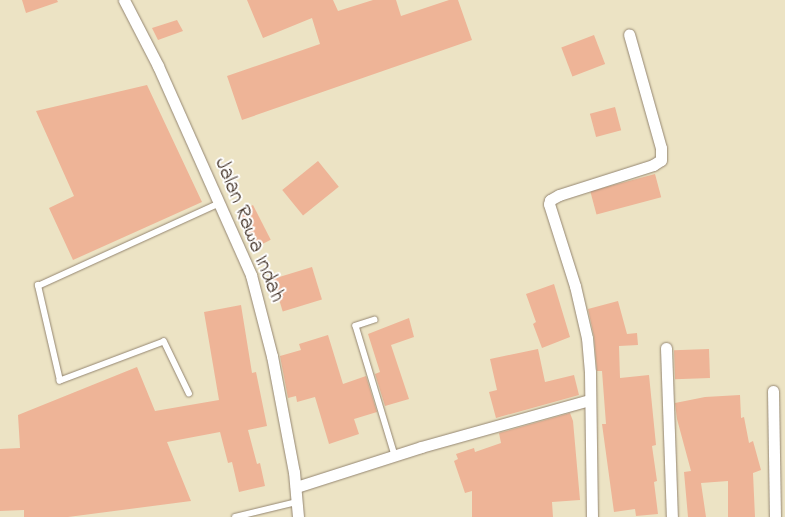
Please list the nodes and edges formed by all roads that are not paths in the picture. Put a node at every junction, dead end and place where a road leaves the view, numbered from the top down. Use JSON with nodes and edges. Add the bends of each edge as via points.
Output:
{"nodes":[{"id":1,"x":124,"y":0,"type":"edge"},
{"id":2,"x":628,"y":34,"type":"dead end"},
{"id":3,"x":220,"y":203,"type":"junction"},
{"id":4,"x":375,"y":320,"type":"dead end"},
{"id":5,"x":666,"y":348,"type":"dead end"},
{"id":6,"x":773,"y":391,"type":"dead end"},
{"id":7,"x":189,"y":394,"type":"dead end"},
{"id":8,"x":589,"y":400,"type":"junction"},
{"id":9,"x":396,"y":455,"type":"junction"},
{"id":10,"x":296,"y":487,"type":"junction"},
{"id":11,"x":297,"y":502,"type":"junction"},
{"id":12,"x":235,"y":517,"type":"edge"},
{"id":13,"x":298,"y":517,"type":"edge"},
{"id":14,"x":592,"y":517,"type":"edge"},
{"id":15,"x":672,"y":517,"type":"edge"},
{"id":16,"x":774,"y":517,"type":"edge"}],
"edges":[{"from":1,"to":3,"type":"street","name":"Jalan Rawa Indah","via":[[158,66]]},
{"from":2,"to":8,"type":"street","via":[[661,148],[661,160],[558,195],[549,204],[582,312],[589,358]]},
{"from":3,"to":7,"type":"lane","via":[[38,286],[60,381],[164,342]]},
{"from":3,"to":10,"type":"street","name":"Jalan Rawa Indah","via":[[251,275],[265,323]]},
{"from":4,"to":9,"type":"lane","via":[[356,326]]},
{"from":5,"to":15,"type":"street"},
{"from":6,"to":16,"type":"street"},
{"from":8,"to":9,"type":"street"},
{"from":8,"to":14,"type":"street"},
{"from":9,"to":10,"type":"street"},
{"from":10,"to":11,"type":"street","name":"Jalan Rawa Indah"},
{"from":11,"to":12,"type":"lane"},
{"from":11,"to":13,"type":"street","name":"Jalan Rawa Indah"}]}
